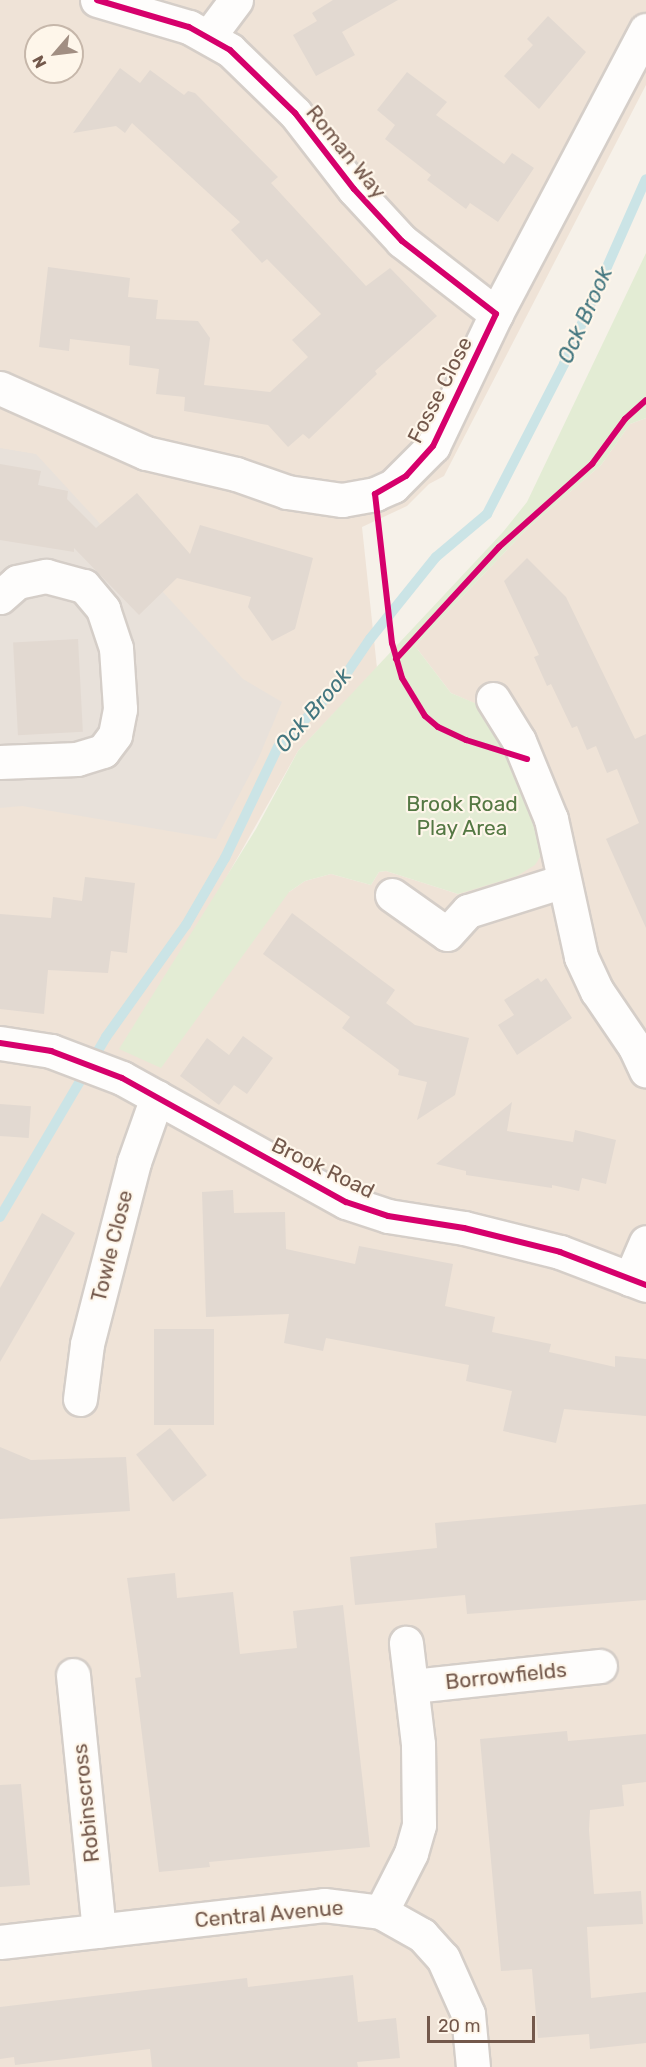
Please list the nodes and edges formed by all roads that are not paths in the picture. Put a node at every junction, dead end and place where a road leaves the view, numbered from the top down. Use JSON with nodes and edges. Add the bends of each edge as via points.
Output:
{"nodes":[{"id":1,"x":97,"y":0,"type":"edge"},
{"id":2,"x":236,"y":0,"type":"edge"},
{"id":3,"x":646,"y":30,"type":"edge"},
{"id":4,"x":209,"y":36,"type":"junction"},
{"id":5,"x":496,"y":314,"type":"junction"},
{"id":6,"x":0,"y":388,"type":"edge"},
{"id":7,"x":0,"y":597,"type":"edge"},
{"id":8,"x":493,"y":699,"type":"dead end"},
{"id":9,"x":0,"y":762,"type":"edge"},
{"id":10,"x":563,"y":881,"type":"junction"},
{"id":11,"x":392,"y":895,"type":"dead end"},
{"id":12,"x":0,"y":1043,"type":"edge"},
{"id":13,"x":642,"y":1053,"type":"edge"},
{"id":14,"x":157,"y":1097,"type":"junction"},
{"id":15,"x":646,"y":1242,"type":"edge"},
{"id":16,"x":638,"y":1282,"type":"edge"},
{"id":17,"x":80,"y":1399,"type":"dead end"},
{"id":18,"x":406,"y":1643,"type":"dead end"},
{"id":19,"x":600,"y":1666,"type":"dead end"},
{"id":20,"x":73,"y":1674,"type":"dead end"},
{"id":21,"x":413,"y":1686,"type":"junction"},
{"id":22,"x":381,"y":1912,"type":"junction"},
{"id":23,"x":99,"y":1930,"type":"junction"},
{"id":24,"x":0,"y":1942,"type":"edge"},
{"id":25,"x":473,"y":2067,"type":"edge"}],
"edges":[{"from":1,"to":4,"type":"street","name":"Roman Way","via":[[160,17]]},
{"from":2,"to":4,"type":"street"},
{"from":3,"to":5,"type":"street","name":"Fosse Close"},
{"from":4,"to":5,"type":"street","name":"Roman Way","via":[[256,72],[295,113],[354,189],[402,242]]},
{"from":5,"to":6,"type":"street","name":"Fosse Close","via":[[433,446],[393,486],[359,499],[318,499],[236,474],[170,461]]},
{"from":7,"to":9,"type":"street","via":[[17,582],[46,576],[84,586],[103,609],[116,648],[120,710],[115,735],[103,751],[77,759]]},
{"from":8,"to":10,"type":"street","via":[[538,785],[551,819]]},
{"from":10,"to":11,"type":"street","via":[[468,911],[447,934]]},
{"from":10,"to":13,"type":"street","via":[[581,957],[597,991]]},
{"from":12,"to":14,"type":"street","name":"Brook Road","via":[[66,1056]]},
{"from":14,"to":16,"type":"street","name":"Brook Road","via":[[346,1202],[388,1216],[464,1228],[560,1252]]},
{"from":14,"to":17,"type":"street","name":"Towle Close","via":[[134,1162],[87,1344]]},
{"from":15,"to":16,"type":"street"},
{"from":18,"to":21,"type":"street"},
{"from":19,"to":21,"type":"street","name":"Borrowfields"},
{"from":20,"to":23,"type":"street","name":"Robinscross"},
{"from":21,"to":22,"type":"street","via":[[420,1794],[418,1825],[411,1853]]},
{"from":22,"to":23,"type":"street","name":"Central Avenue","via":[[324,1905]]},
{"from":22,"to":25,"type":"street","name":"Central Avenue","via":[[422,1935],[443,1958],[468,2014]]},
{"from":23,"to":24,"type":"street","name":"Central Avenue"}]}
